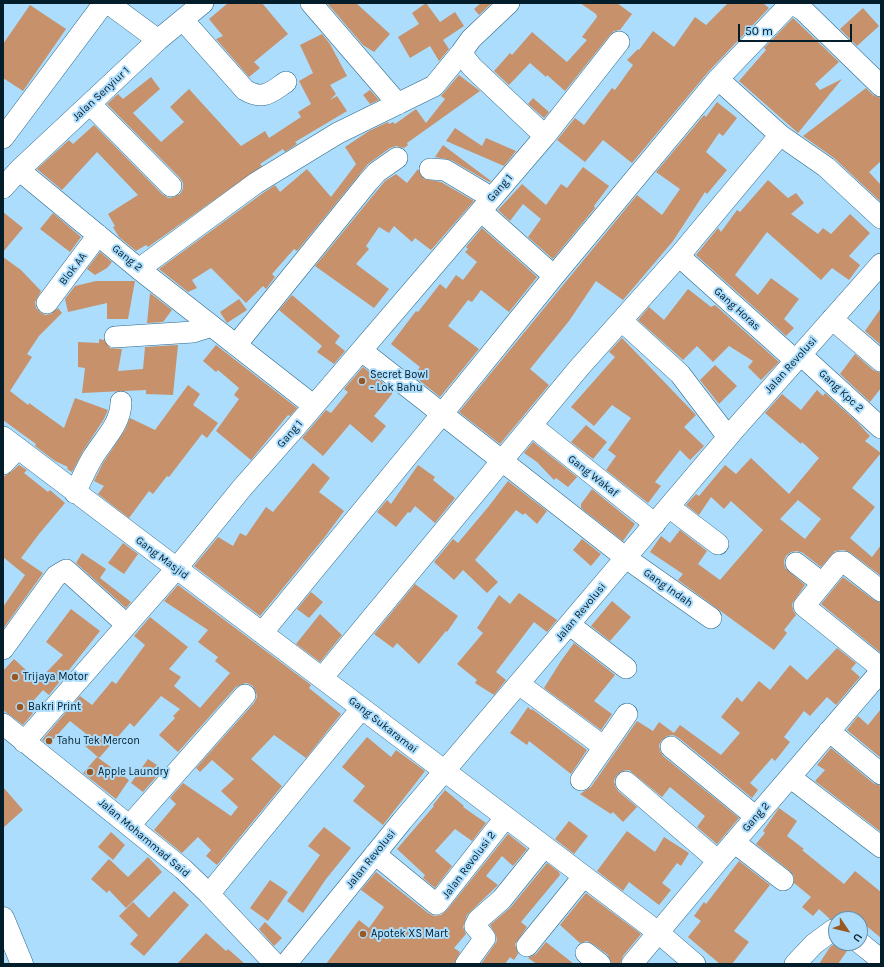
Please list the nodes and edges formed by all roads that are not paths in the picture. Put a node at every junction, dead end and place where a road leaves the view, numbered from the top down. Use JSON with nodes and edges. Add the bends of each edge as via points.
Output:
{"nodes":[{"id":1,"x":104,"y":3,"type":"edge"},
{"id":2,"x":108,"y":3,"type":"edge"},
{"id":3,"x":203,"y":3,"type":"edge"},
{"id":4,"x":311,"y":3,"type":"edge"},
{"id":5,"x":510,"y":3,"type":"edge"},
{"id":6,"x":183,"y":20,"type":"junction"},
{"id":7,"x":158,"y":40,"type":"junction"},
{"id":8,"x":619,"y":42,"type":"dead end"},
{"id":9,"x":461,"y":54,"type":"junction"},
{"id":10,"x":718,"y":79,"type":"junction"},
{"id":11,"x":286,"y":82,"type":"dead end"},
{"id":12,"x":881,"y":86,"type":"edge"},
{"id":13,"x":90,"y":104,"type":"junction"},
{"id":14,"x":398,"y":104,"type":"junction"},
{"id":15,"x":549,"y":131,"type":"junction"},
{"id":16,"x":780,"y":135,"type":"junction"},
{"id":17,"x":3,"y":138,"type":"edge"},
{"id":18,"x":397,"y":158,"type":"dead end"},
{"id":19,"x":430,"y":169,"type":"dead end"},
{"id":20,"x":19,"y":170,"type":"junction"},
{"id":21,"x":170,"y":186,"type":"dead end"},
{"id":22,"x":3,"y":188,"type":"edge"},
{"id":23,"x":486,"y":204,"type":"junction"},
{"id":24,"x":881,"y":218,"type":"edge"},
{"id":25,"x":98,"y":235,"type":"junction"},
{"id":26,"x":881,"y":250,"type":"edge"},
{"id":27,"x":679,"y":256,"type":"junction"},
{"id":28,"x":139,"y":268,"type":"junction"},
{"id":29,"x":877,"y":268,"type":"edge"},
{"id":30,"x":554,"y":276,"type":"junction"},
{"id":31,"x":47,"y":303,"type":"dead end"},
{"id":32,"x":832,"y":319,"type":"junction"},
{"id":33,"x":622,"y":321,"type":"junction"},
{"id":34,"x":212,"y":326,"type":"junction"},
{"id":35,"x":114,"y":337,"type":"dead end"},
{"id":36,"x":236,"y":345,"type":"junction"},
{"id":37,"x":362,"y":351,"type":"junction"},
{"id":38,"x":798,"y":358,"type":"junction"},
{"id":39,"x":881,"y":361,"type":"edge"},
{"id":40,"x":121,"y":402,"type":"dead end"},
{"id":41,"x":314,"y":406,"type":"junction"},
{"id":42,"x":442,"y":414,"type":"junction"},
{"id":43,"x":532,"y":426,"type":"junction"},
{"id":44,"x":881,"y":428,"type":"edge"},
{"id":45,"x":728,"y":437,"type":"junction"},
{"id":46,"x":10,"y":442,"type":"edge"},
{"id":47,"x":502,"y":460,"type":"junction"},
{"id":48,"x":3,"y":464,"type":"edge"},
{"id":49,"x":75,"y":493,"type":"junction"},
{"id":50,"x":669,"y":507,"type":"junction"},
{"id":51,"x":655,"y":524,"type":"junction"},
{"id":52,"x":718,"y":544,"type":"dead end"},
{"id":53,"x":626,"y":558,"type":"junction"},
{"id":54,"x":796,"y":563,"type":"dead end"},
{"id":55,"x":176,"y":569,"type":"junction"},
{"id":56,"x":822,"y":583,"type":"junction"},
{"id":57,"x":881,"y":591,"type":"edge"},
{"id":58,"x":711,"y":618,"type":"dead end"},
{"id":59,"x":126,"y":625,"type":"junction"},
{"id":60,"x":570,"y":625,"type":"junction"},
{"id":61,"x":262,"y":633,"type":"junction"},
{"id":62,"x":3,"y":649,"type":"edge"},
{"id":63,"x":626,"y":668,"type":"dead end"},
{"id":64,"x":881,"y":668,"type":"edge"},
{"id":65,"x":881,"y":671,"type":"edge"},
{"id":66,"x":322,"y":678,"type":"junction"},
{"id":67,"x":519,"y":684,"type":"junction"},
{"id":68,"x":245,"y":695,"type":"dead end"},
{"id":69,"x":361,"y":709,"type":"junction"},
{"id":70,"x":627,"y":714,"type":"dead end"},
{"id":71,"x":3,"y":724,"type":"edge"},
{"id":72,"x":829,"y":732,"type":"junction"},
{"id":73,"x":24,"y":742,"type":"junction"},
{"id":74,"x":604,"y":747,"type":"junction"},
{"id":75,"x":671,"y":747,"type":"dead end"},
{"id":76,"x":444,"y":772,"type":"junction"},
{"id":77,"x":881,"y":774,"type":"edge"},
{"id":78,"x":790,"y":777,"type":"junction"},
{"id":79,"x":581,"y":780,"type":"dead end"},
{"id":80,"x":626,"y":782,"type":"dead end"},
{"id":81,"x":756,"y":817,"type":"junction"},
{"id":82,"x":505,"y":818,"type":"junction"},
{"id":83,"x":130,"y":825,"type":"junction"},
{"id":84,"x":734,"y":842,"type":"junction"},
{"id":85,"x":544,"y":847,"type":"junction"},
{"id":86,"x":881,"y":847,"type":"edge"},
{"id":87,"x":375,"y":854,"type":"junction"},
{"id":88,"x":718,"y":861,"type":"junction"},
{"id":89,"x":583,"y":876,"type":"junction"},
{"id":90,"x":783,"y":880,"type":"dead end"},
{"id":91,"x":209,"y":894,"type":"junction"},
{"id":92,"x":3,"y":918,"type":"edge"},
{"id":93,"x":658,"y":933,"type":"junction"},
{"id":94,"x":828,"y":934,"type":"edge"},
{"id":95,"x":526,"y":946,"type":"dead end"},
{"id":96,"x":868,"y":949,"type":"edge"},
{"id":97,"x":881,"y":960,"type":"edge"},
{"id":98,"x":22,"y":964,"type":"edge"},
{"id":99,"x":275,"y":964,"type":"edge"},
{"id":100,"x":286,"y":964,"type":"edge"},
{"id":101,"x":466,"y":964,"type":"edge"},
{"id":102,"x":632,"y":964,"type":"edge"},
{"id":103,"x":695,"y":964,"type":"edge"},
{"id":104,"x":795,"y":964,"type":"edge"}],
"edges":[{"from":1,"to":17,"type":"street"},
{"from":2,"to":7,"type":"street"},
{"from":3,"to":6,"type":"street","name":"Jalan Senyiur 1"},
{"from":4,"to":14,"type":"street"},
{"from":5,"to":9,"type":"street","via":[[471,39]]},
{"from":6,"to":7,"type":"street","name":"Jalan Senyiur 1"},
{"from":6,"to":11,"type":"street","via":[[245,90],[253,95],[267,95]]},
{"from":7,"to":13,"type":"street","name":"Jalan Senyiur 1"},
{"from":8,"to":15,"type":"street","name":"Gang 1"},
{"from":9,"to":14,"type":"street","via":[[434,86]]},
{"from":9,"to":15,"type":"street","via":[[472,67]]},
{"from":10,"to":12,"type":"street","via":[[792,4],[803,10]]},
{"from":10,"to":16,"type":"street"},
{"from":10,"to":30,"type":"street"},
{"from":13,"to":20,"type":"street","name":"Jalan Senyiur 1"},
{"from":13,"to":21,"type":"street"},
{"from":14,"to":28,"type":"street","via":[[338,134],[256,183]]},
{"from":15,"to":23,"type":"street","name":"Gang 1"},
{"from":16,"to":24,"type":"street","via":[[826,167]]},
{"from":16,"to":27,"type":"street"},
{"from":18,"to":36,"type":"street","via":[[368,182]]},
{"from":19,"to":23,"type":"street","via":[[445,170]]},
{"from":20,"to":22,"type":"street","name":"Jalan Senyiur 1"},
{"from":20,"to":25,"type":"street","name":"Gang 2"},
{"from":23,"to":30,"type":"street"},
{"from":23,"to":37,"type":"street","name":"Gang 1"},
{"from":25,"to":28,"type":"street","name":"Gang 2"},
{"from":25,"to":31,"type":"street","name":"Blok AA"},
{"from":26,"to":29,"type":"street","via":[[870,265]]},
{"from":27,"to":33,"type":"street"},
{"from":27,"to":38,"type":"street","name":"Gang Horas"},
{"from":28,"to":34,"type":"street","name":"Gang 2"},
{"from":29,"to":32,"type":"street","name":"Jalan Revolusi"},
{"from":30,"to":42,"type":"street"},
{"from":32,"to":38,"type":"street","name":"Jalan Revolusi"},
{"from":32,"to":39,"type":"street"},
{"from":33,"to":43,"type":"street","via":[[578,369]]},
{"from":33,"to":45,"type":"street","via":[[680,374]]},
{"from":34,"to":35,"type":"street","via":[[193,332]]},
{"from":34,"to":36,"type":"street","name":"Gang 2"},
{"from":36,"to":41,"type":"street","name":"Gang 2"},
{"from":37,"to":41,"type":"street","name":"Gang 1"},
{"from":37,"to":42,"type":"street","name":"Gang Indah"},
{"from":38,"to":44,"type":"street","name":"Gang Kpc 2"},
{"from":38,"to":45,"type":"street","name":"Jalan Revolusi"},
{"from":40,"to":49,"type":"street","via":[[121,413],[113,429],[92,458]]},
{"from":41,"to":55,"type":"street","name":"Gang 1"},
{"from":42,"to":47,"type":"street","name":"Gang Indah"},
{"from":42,"to":61,"type":"street"},
{"from":43,"to":47,"type":"street"},
{"from":43,"to":51,"type":"street","name":"Gang Wakaf"},
{"from":45,"to":50,"type":"street","name":"Jalan Revolusi"},
{"from":46,"to":48,"type":"street"},
{"from":46,"to":49,"type":"street","name":"Gang Masjid"},
{"from":47,"to":53,"type":"street","name":"Gang Indah"},
{"from":47,"to":66,"type":"street"},
{"from":49,"to":55,"type":"street","name":"Gang Masjid"},
{"from":50,"to":51,"type":"street","name":"Jalan Revolusi"},
{"from":50,"to":52,"type":"street"},
{"from":51,"to":53,"type":"street","name":"Jalan Revolusi"},
{"from":53,"to":58,"type":"street","name":"Gang Indah"},
{"from":53,"to":60,"type":"street","name":"Jalan Revolusi"},
{"from":54,"to":56,"type":"street"},
{"from":55,"to":59,"type":"street","name":"Gang 1"},
{"from":55,"to":61,"type":"street","name":"Gang Masjid"},
{"from":56,"to":57,"type":"street","via":[[836,565],[844,562]]},
{"from":56,"to":64,"type":"street","via":[[804,606]]},
{"from":59,"to":62,"type":"street","via":[[66,570],[56,576]]},
{"from":59,"to":73,"type":"street","name":"Gang 1"},
{"from":60,"to":63,"type":"street"},
{"from":60,"to":67,"type":"street","name":"Jalan Revolusi"},
{"from":61,"to":66,"type":"street","name":"Gang Masjid"},
{"from":65,"to":72,"type":"street","name":"Gang 2"},
{"from":66,"to":69,"type":"street","name":"Gang Sukaramai"},
{"from":67,"to":74,"type":"street"},
{"from":67,"to":76,"type":"street","name":"Jalan Revolusi"},
{"from":68,"to":83,"type":"street"},
{"from":69,"to":76,"type":"street","name":"Gang Sukaramai"},
{"from":69,"to":91,"type":"street"},
{"from":70,"to":74,"type":"street"},
{"from":71,"to":73,"type":"street","name":"Jalan Mohammad Said"},
{"from":72,"to":77,"type":"street"},
{"from":72,"to":78,"type":"street","name":"Gang 2"},
{"from":73,"to":83,"type":"street","name":"Jalan Mohammad Said"},
{"from":74,"to":79,"type":"street"},
{"from":75,"to":81,"type":"street"},
{"from":76,"to":82,"type":"street","name":"Gang Sukaramai"},
{"from":76,"to":87,"type":"street","name":"Jalan Revolusi"},
{"from":78,"to":81,"type":"street","name":"Gang 2"},
{"from":78,"to":86,"type":"street"},
{"from":80,"to":88,"type":"street"},
{"from":81,"to":84,"type":"street","name":"Gang 2"},
{"from":82,"to":85,"type":"street","name":"Gang Sukaramai"},
{"from":82,"to":87,"type":"street","name":"Jalan Revolusi 2","via":[[438,904]]},
{"from":83,"to":91,"type":"street","name":"Jalan Mohammad Said"},
{"from":84,"to":88,"type":"street","name":"Gang 2"},
{"from":84,"to":90,"type":"street"},
{"from":85,"to":89,"type":"street","name":"Gang Sukaramai"},
{"from":85,"to":101,"type":"street","via":[[502,899],[478,920],[475,926],[485,938]]},
{"from":87,"to":100,"type":"street","name":"Jalan Revolusi"},
{"from":88,"to":93,"type":"street","name":"Gang 2"},
{"from":89,"to":93,"type":"street","name":"Gang Sukaramai"},
{"from":89,"to":95,"type":"street"},
{"from":91,"to":99,"type":"street","name":"Jalan Mohammad Said"},
{"from":92,"to":98,"type":"main road"},
{"from":93,"to":102,"type":"street","name":"Gang 2"},
{"from":93,"to":103,"type":"street","name":"Gang Sukaramai"},
{"from":94,"to":104,"type":"street"},
{"from":96,"to":97,"type":"street"}]}
